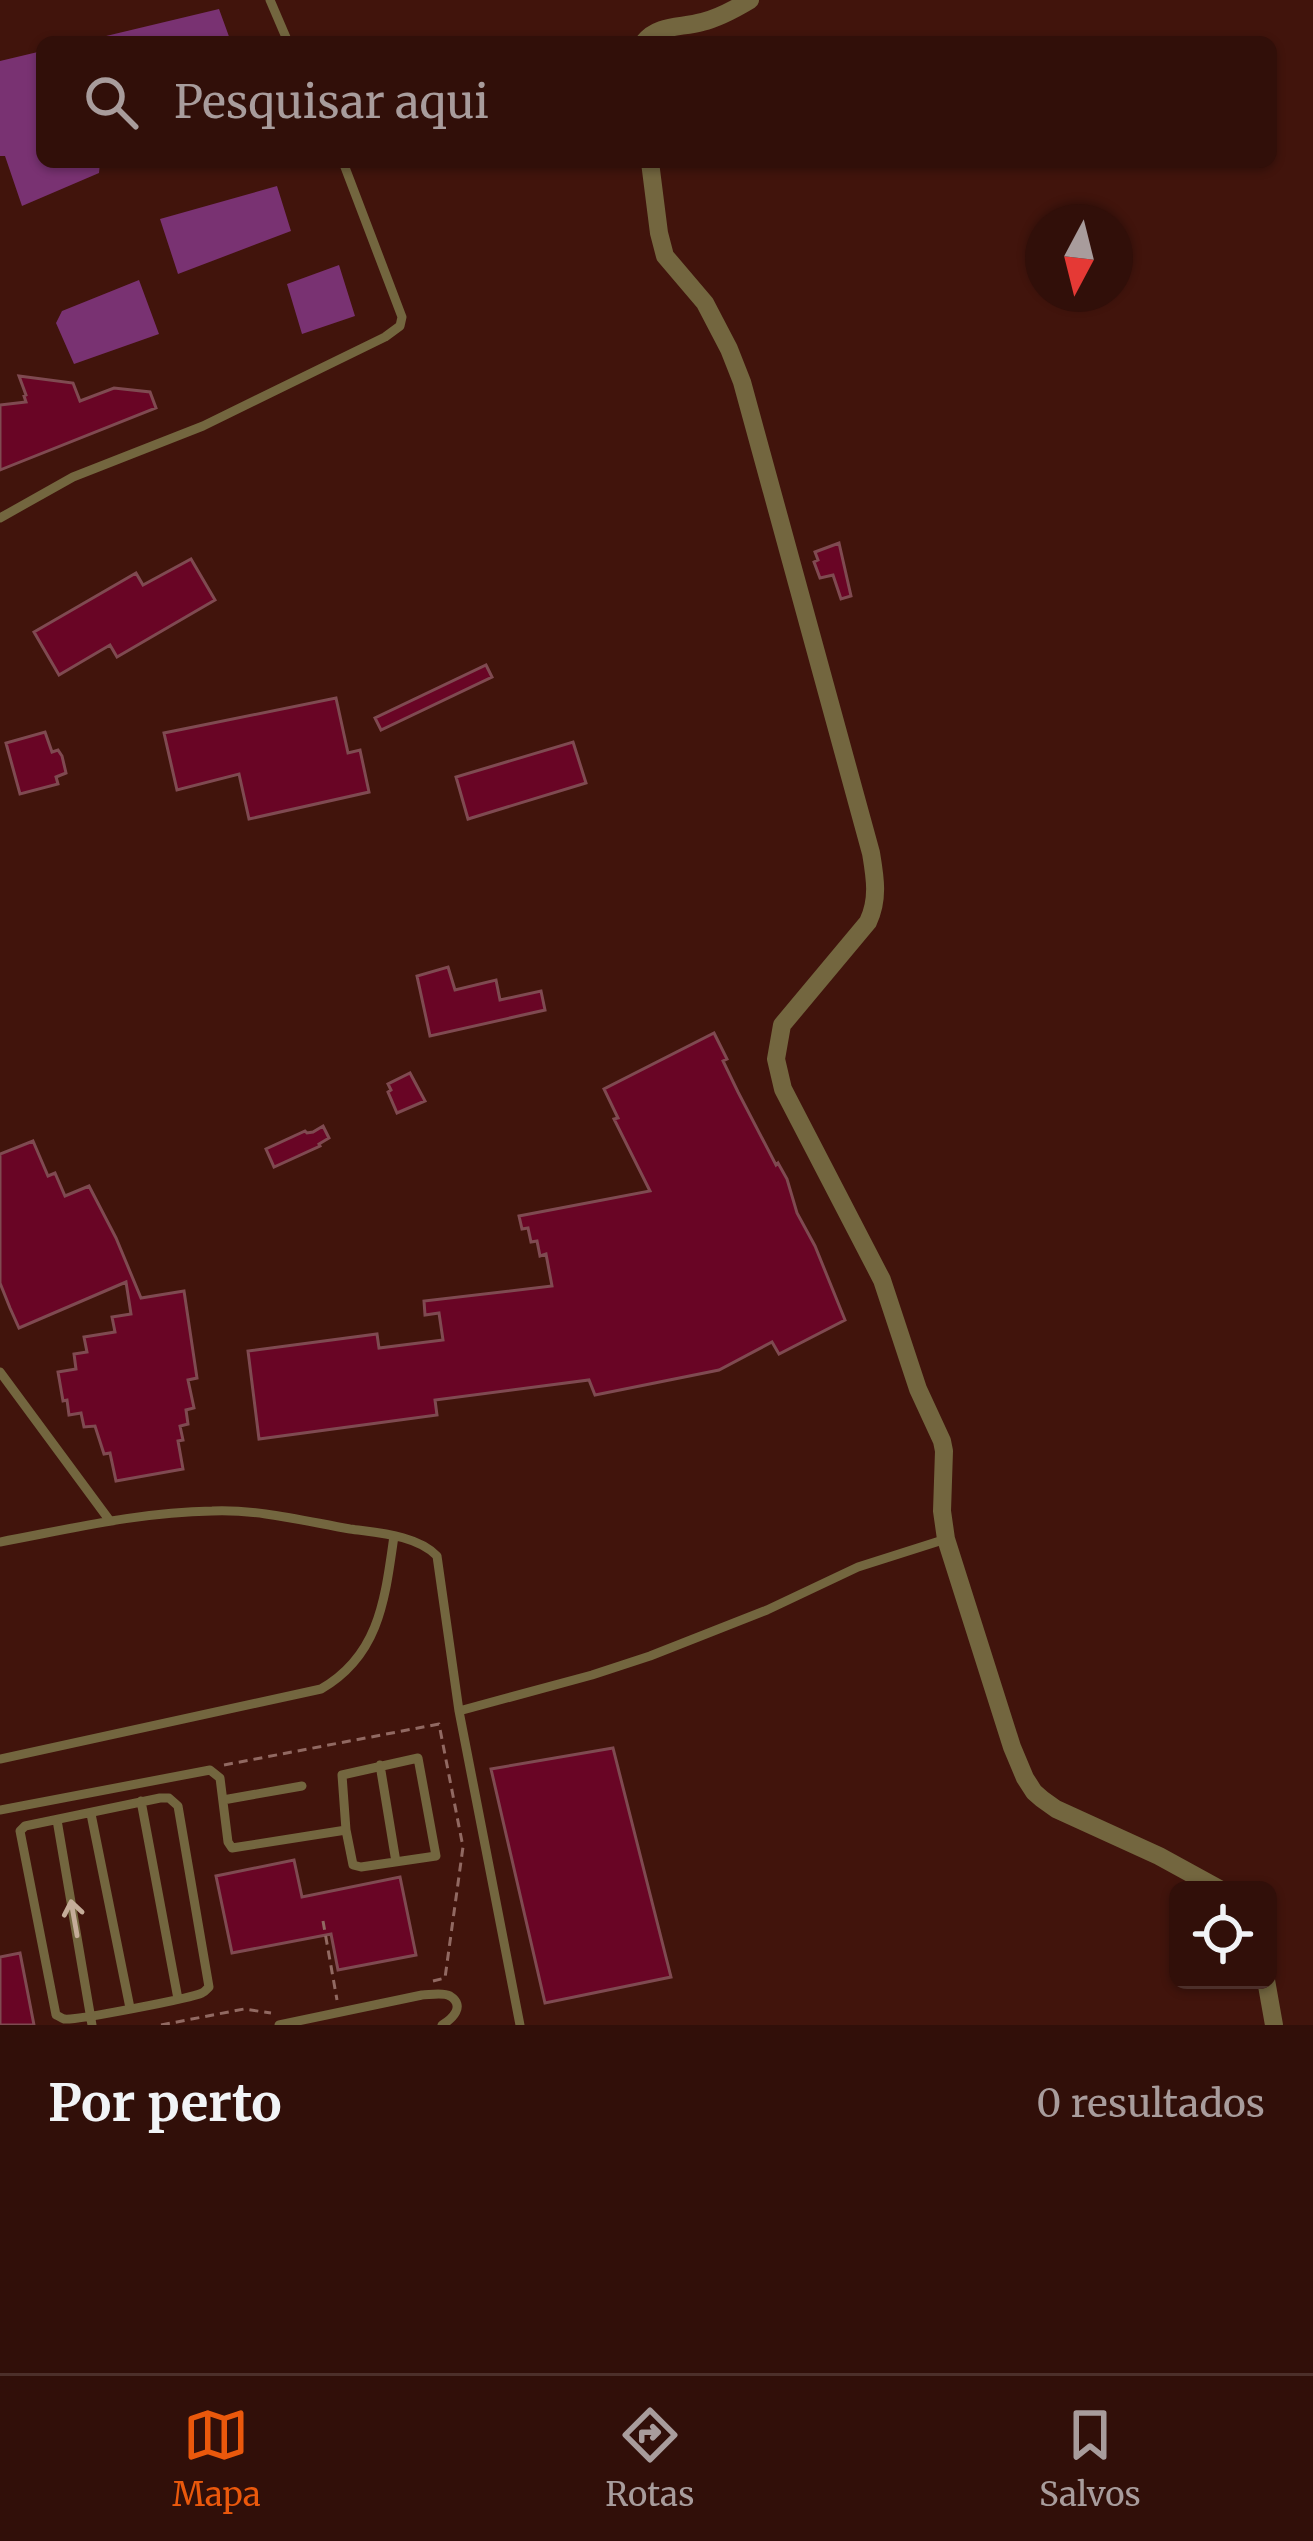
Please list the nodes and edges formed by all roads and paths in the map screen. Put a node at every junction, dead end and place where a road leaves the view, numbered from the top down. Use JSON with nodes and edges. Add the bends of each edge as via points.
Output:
{"nodes":[{"id":1,"x":270,"y":0,"type":"edge"},
{"id":2,"x":750,"y":0,"type":"edge"},
{"id":3,"x":285,"y":36,"type":"edge"},
{"id":4,"x":649,"y":36,"type":"edge"},
{"id":5,"x":346,"y":168,"type":"edge"},
{"id":6,"x":651,"y":168,"type":"edge"},
{"id":7,"x":0,"y":518,"type":"edge"},
{"id":8,"x":0,"y":1372,"type":"edge"},
{"id":9,"x":110,"y":1521,"type":"junction"},
{"id":10,"x":394,"y":1536,"type":"junction"},
{"id":11,"x":946,"y":1539,"type":"junction"},
{"id":12,"x":0,"y":1542,"type":"edge"},
{"id":13,"x":459,"y":1711,"type":"junction"},
{"id":14,"x":0,"y":1759,"type":"edge"},
{"id":15,"x":380,"y":1765,"type":"junction"},
{"id":16,"x":208,"y":1768,"type":"dead end"},
{"id":17,"x":302,"y":1786,"type":"dead end"},
{"id":18,"x":223,"y":1800,"type":"junction"},
{"id":19,"x":141,"y":1802,"type":"junction"},
{"id":20,"x":0,"y":1810,"type":"edge"},
{"id":21,"x":91,"y":1814,"type":"junction"},
{"id":22,"x":57,"y":1820,"type":"junction"},
{"id":23,"x":346,"y":1830,"type":"junction"},
{"id":24,"x":396,"y":1862,"type":"junction"},
{"id":25,"x":1205,"y":1881,"type":"edge"},
{"id":26,"x":323,"y":1921,"type":"dead end"},
{"id":27,"x":424,"y":1983,"type":"dead end"},
{"id":28,"x":1268,"y":1989,"type":"edge"},
{"id":29,"x":178,"y":1999,"type":"junction"},
{"id":30,"x":130,"y":2008,"type":"junction"},
{"id":31,"x":340,"y":2013,"type":"junction"},
{"id":32,"x":281,"y":2019,"type":"edge"},
{"id":33,"x":91,"y":2020,"type":"edge"},
{"id":34,"x":161,"y":2025,"type":"edge"},
{"id":35,"x":442,"y":2025,"type":"edge"},
{"id":36,"x":520,"y":2025,"type":"edge"},
{"id":37,"x":1274,"y":2025,"type":"edge"}],
"edges":[{"from":1,"to":3,"type":"lane"},
{"from":2,"to":4,"type":"street"},
{"from":5,"to":7,"type":"lane","via":[[400,326]]},
{"from":6,"to":11,"type":"street","via":[[665,256],[705,303],[742,382],[871,853],[876,901],[868,922],[787,1016],[776,1059],[783,1089],[882,1280],[941,1441]]},
{"from":8,"to":9,"type":"lane"},
{"from":9,"to":10,"type":"lane","via":[[245,1511]]},
{"from":9,"to":12,"type":"lane"},
{"from":10,"to":13,"type":"lane","via":[[437,1556]]},
{"from":10,"to":14,"type":"lane","via":[[382,1613],[355,1662],[321,1689]]},
{"from":11,"to":13,"type":"lane","via":[[858,1567],[650,1657]]},
{"from":11,"to":25,"type":"street","via":[[1034,1792]]},
{"from":13,"to":36,"type":"lane"},
{"from":15,"to":23,"type":"lane","via":[[342,1775]]},
{"from":15,"to":24,"type":"lane"},
{"from":15,"to":24,"type":"lane","via":[[419,1760],[437,1853]]},
{"from":16,"to":27,"type":"path","via":[[439,1724],[464,1847],[445,1978]]},
{"from":17,"to":18,"type":"lane"},
{"from":18,"to":20,"type":"lane","via":[[220,1778],[203,1770]]},
{"from":18,"to":23,"type":"lane","via":[[232,1848]]},
{"from":19,"to":21,"type":"lane"},
{"from":19,"to":29,"type":"lane"},
{"from":19,"to":29,"type":"lane","via":[[170,1798],[178,1806],[209,1980],[206,1992]]},
{"from":21,"to":22,"type":"lane"},
{"from":21,"to":30,"type":"lane"},
{"from":33,"to":22,"type":"lane","one_way":true},
{"from":22,"to":33,"type":"lane","via":[[22,1828],[24,1853],[56,2014]]},
{"from":23,"to":24,"type":"lane","via":[[353,1865]]},
{"from":26,"to":31,"type":"path"},
{"from":28,"to":37,"type":"street"},
{"from":29,"to":30,"type":"lane"},
{"from":30,"to":33,"type":"lane"},
{"from":31,"to":32,"type":"lane"},
{"from":31,"to":35,"type":"lane","via":[[437,1994],[450,1996],[457,2010]]},
{"from":32,"to":34,"type":"path","via":[[244,2009]]}]}
